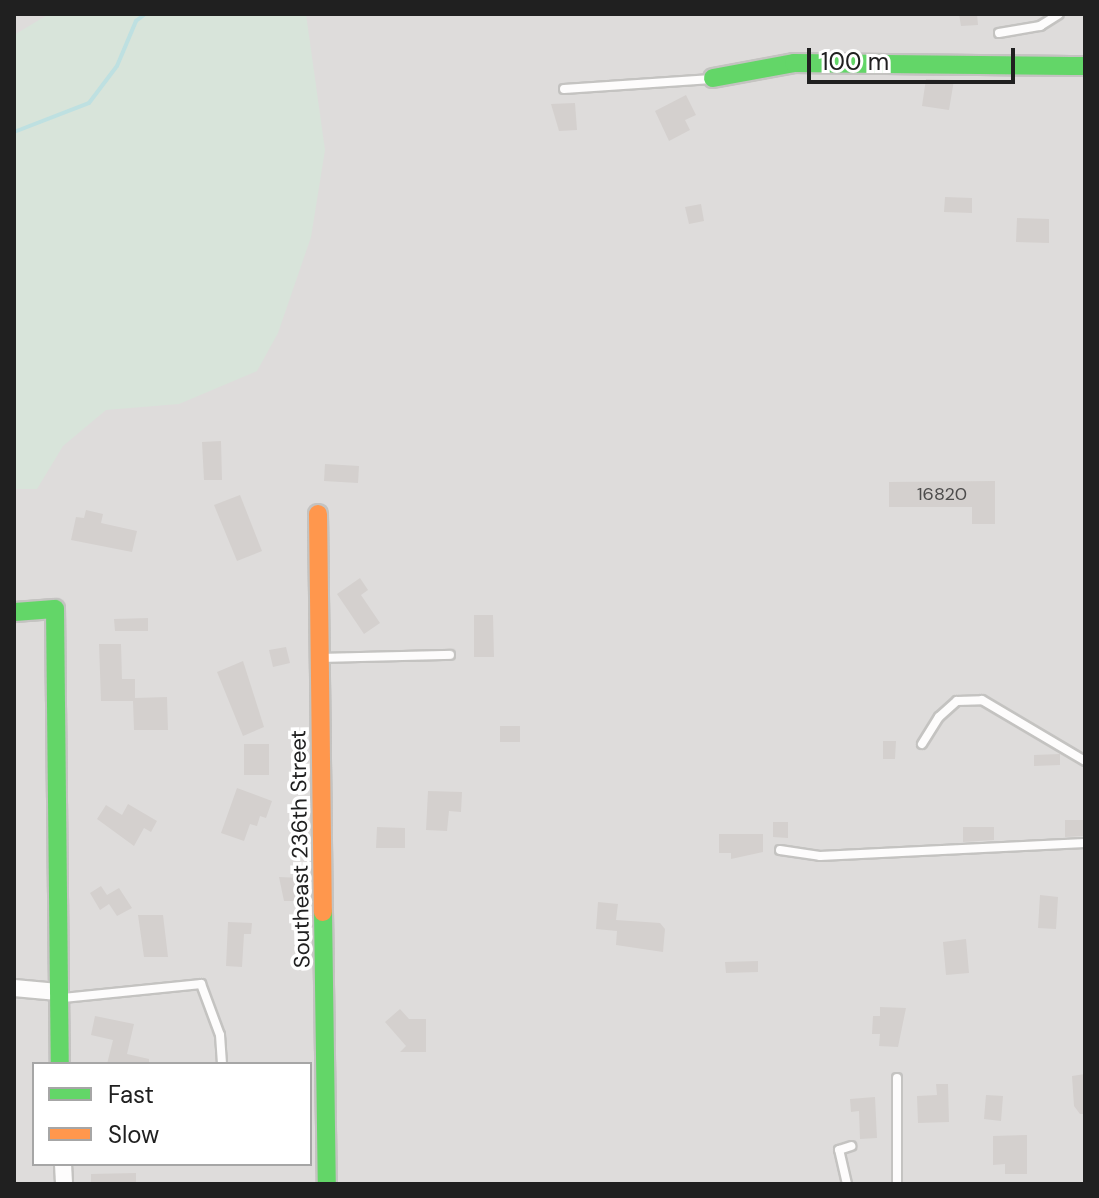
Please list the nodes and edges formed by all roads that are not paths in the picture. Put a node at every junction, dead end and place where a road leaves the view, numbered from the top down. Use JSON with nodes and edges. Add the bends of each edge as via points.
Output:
{"nodes":[{"id":1,"x":1059,"y":14,"type":"edge"},
{"id":2,"x":999,"y":33,"type":"dead end"},
{"id":3,"x":1085,"y":66,"type":"edge"},
{"id":4,"x":713,"y":78,"type":"joint"},
{"id":5,"x":564,"y":89,"type":"dead end"},
{"id":6,"x":318,"y":514,"type":"dead end"},
{"id":7,"x":14,"y":612,"type":"edge"},
{"id":8,"x":450,"y":655,"type":"dead end"},
{"id":9,"x":322,"y":658,"type":"junction"},
{"id":10,"x":922,"y":744,"type":"dead end"},
{"id":11,"x":1085,"y":761,"type":"edge"},
{"id":12,"x":1085,"y":843,"type":"edge"},
{"id":13,"x":780,"y":850,"type":"dead end"},
{"id":14,"x":14,"y":988,"type":"edge"},
{"id":15,"x":58,"y":995,"type":"junction"},
{"id":16,"x":60,"y":1062,"type":"edge"},
{"id":17,"x":222,"y":1062,"type":"edge"},
{"id":18,"x":897,"y":1078,"type":"dead end"},
{"id":19,"x":851,"y":1146,"type":"dead end"},
{"id":20,"x":327,"y":1184,"type":"edge"},
{"id":21,"x":847,"y":1184,"type":"edge"},
{"id":22,"x":897,"y":1184,"type":"edge"}],
"edges":[{"from":1,"to":2,"type":"lane","via":[[1040,26]]},
{"from":3,"to":4,"type":"street","via":[[794,63]]},
{"from":4,"to":5,"type":"lane"},
{"from":6,"to":9,"type":"street","name":"Southeast 236th Street"},
{"from":7,"to":15,"type":"street","via":[[55,609]]},
{"from":8,"to":9,"type":"lane"},
{"from":9,"to":20,"type":"street","name":"Southeast 236th Street"},
{"from":10,"to":11,"type":"lane","via":[[957,701],[982,700]]},
{"from":12,"to":13,"type":"lane","via":[[820,856]]},
{"from":14,"to":15,"type":"street"},
{"from":15,"to":16,"type":"street"},
{"from":15,"to":17,"type":"lane","via":[[201,984],[220,1035]]},
{"from":18,"to":22,"type":"lane"},
{"from":19,"to":21,"type":"lane","via":[[839,1150]]}]}
